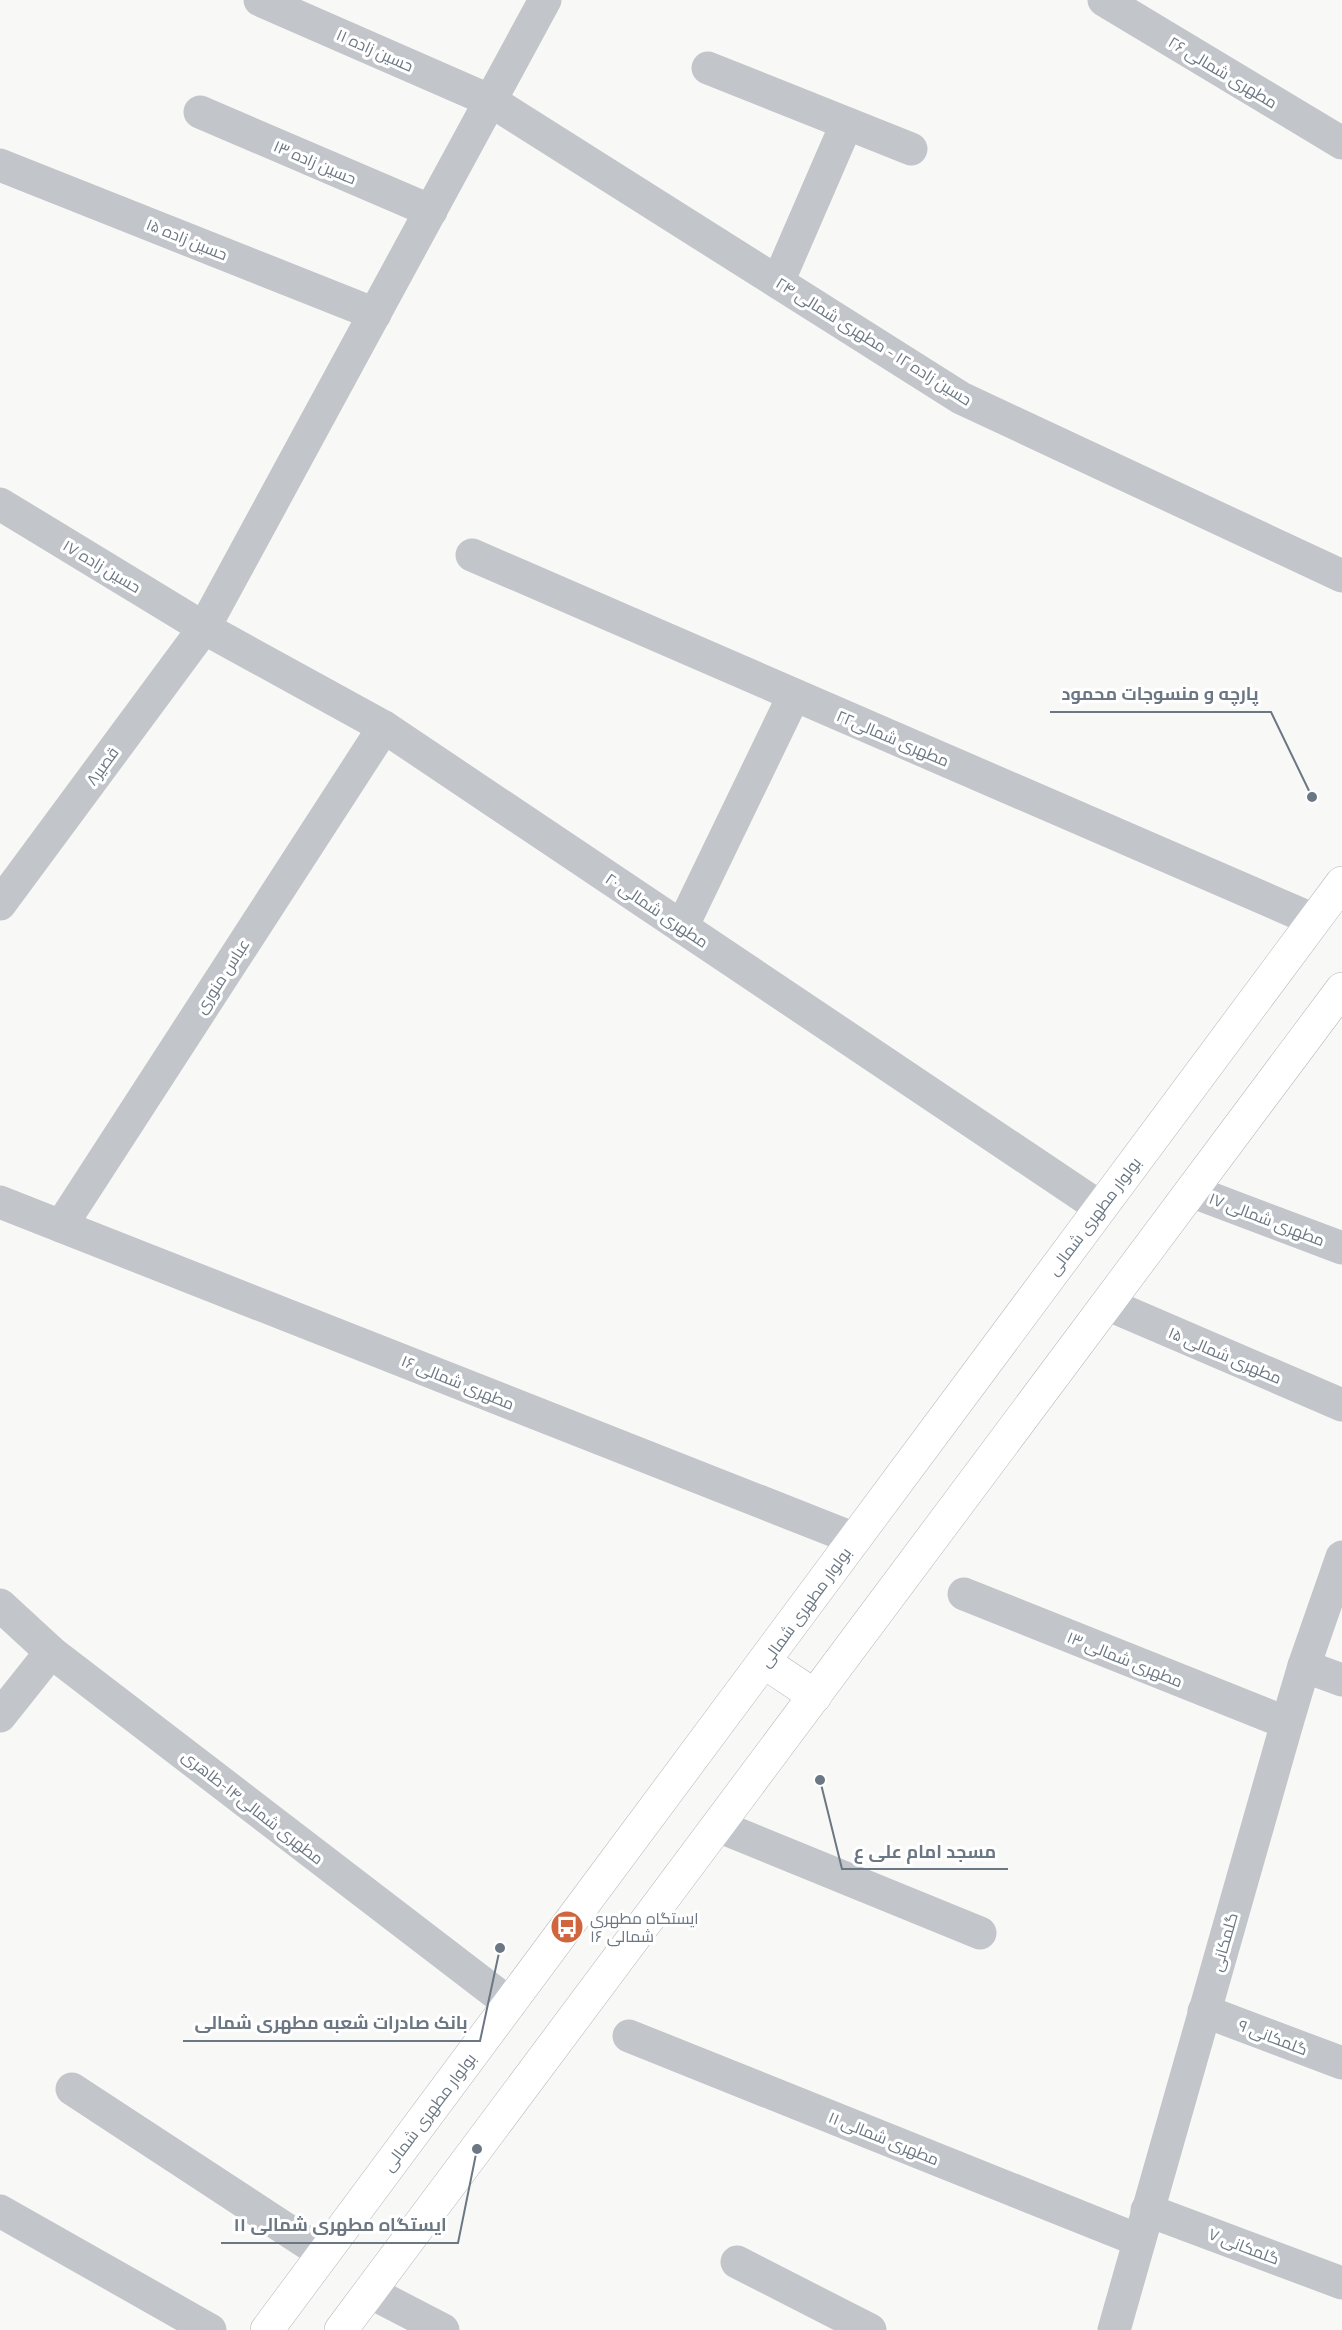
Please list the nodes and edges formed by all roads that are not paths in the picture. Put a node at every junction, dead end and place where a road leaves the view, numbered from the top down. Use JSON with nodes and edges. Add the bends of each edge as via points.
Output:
{"nodes":[{"id":1,"x":260,"y":0,"type":"edge"},
{"id":2,"x":545,"y":0,"type":"edge"},
{"id":3,"x":1104,"y":0,"type":"edge"},
{"id":4,"x":708,"y":68,"type":"dead end"},
{"id":5,"x":491,"y":101,"type":"junction"},
{"id":6,"x":200,"y":112,"type":"dead end"},
{"id":7,"x":846,"y":125,"type":"junction"},
{"id":8,"x":1342,"y":143,"type":"edge"},
{"id":9,"x":911,"y":149,"type":"dead end"},
{"id":10,"x":0,"y":165,"type":"edge"},
{"id":11,"x":431,"y":211,"type":"junction"},
{"id":12,"x":778,"y":282,"type":"junction"},
{"id":13,"x":375,"y":314,"type":"junction"},
{"id":14,"x":0,"y":504,"type":"edge"},
{"id":15,"x":472,"y":555,"type":"dead end"},
{"id":16,"x":1342,"y":576,"type":"edge"},
{"id":17,"x":204,"y":628,"type":"junction"},
{"id":18,"x":794,"y":695,"type":"junction"},
{"id":19,"x":384,"y":727,"type":"junction"},
{"id":20,"x":1342,"y":883,"type":"edge"},
{"id":21,"x":0,"y":904,"type":"edge"},
{"id":22,"x":1314,"y":920,"type":"junction"},
{"id":23,"x":682,"y":927,"type":"junction"},
{"id":24,"x":1342,"y":989,"type":"edge"},
{"id":25,"x":1191,"y":1191,"type":"junction"},
{"id":26,"x":0,"y":1202,"type":"edge"},
{"id":27,"x":1101,"y":1208,"type":"junction"},
{"id":28,"x":61,"y":1226,"type":"junction"},
{"id":29,"x":1342,"y":1248,"type":"edge"},
{"id":30,"x":1107,"y":1304,"type":"junction"},
{"id":31,"x":1342,"y":1405,"type":"edge"},
{"id":32,"x":855,"y":1539,"type":"junction"},
{"id":33,"x":1342,"y":1557,"type":"edge"},
{"id":34,"x":964,"y":1594,"type":"dead end"},
{"id":35,"x":0,"y":1605,"type":"edge"},
{"id":36,"x":51,"y":1652,"type":"junction"},
{"id":37,"x":764,"y":1662,"type":"junction"},
{"id":38,"x":1304,"y":1666,"type":"junction"},
{"id":39,"x":1342,"y":1680,"type":"edge"},
{"id":40,"x":815,"y":1696,"type":"junction"},
{"id":41,"x":0,"y":1716,"type":"edge"},
{"id":42,"x":1287,"y":1724,"type":"junction"},
{"id":43,"x":718,"y":1826,"type":"junction"},
{"id":44,"x":981,"y":1933,"type":"dead end"},
{"id":45,"x":510,"y":2004,"type":"junction"},
{"id":46,"x":1204,"y":2011,"type":"junction"},
{"id":47,"x":629,"y":2036,"type":"dead end"},
{"id":48,"x":1342,"y":2063,"type":"edge"},
{"id":49,"x":72,"y":2089,"type":"dead end"},
{"id":50,"x":0,"y":2211,"type":"edge"},
{"id":51,"x":1143,"y":2225,"type":"junction"},
{"id":52,"x":324,"y":2254,"type":"junction"},
{"id":53,"x":737,"y":2262,"type":"dead end"},
{"id":54,"x":1342,"y":2283,"type":"edge"},
{"id":55,"x":370,"y":2292,"type":"junction"},
{"id":56,"x":210,"y":2330,"type":"edge"},
{"id":57,"x":267,"y":2330,"type":"edge"},
{"id":58,"x":341,"y":2330,"type":"edge"},
{"id":59,"x":443,"y":2330,"type":"edge"},
{"id":60,"x":870,"y":2330,"type":"edge"},
{"id":61,"x":1114,"y":2330,"type":"edge"}],
"edges":[{"from":1,"to":5,"type":"street","name":"حسین زاده ۱۱"},
{"from":2,"to":5,"type":"street","name":"قصیر۸"},
{"from":3,"to":8,"type":"street","name":"مطهری شمالی ۲۶"},
{"from":4,"to":7,"type":"street"},
{"from":5,"to":11,"type":"street","name":"قصیر۸"},
{"from":5,"to":12,"type":"street","name":"حسین زاده ۱۲ - مطهری شمالی ۲۴"},
{"from":6,"to":11,"type":"street","name":"حسین زاده ۱۳"},
{"from":7,"to":9,"type":"street"},
{"from":7,"to":12,"type":"street"},
{"from":10,"to":13,"type":"street","name":"حسین زاده ۱۵"},
{"from":11,"to":13,"type":"street","name":"قصیر۸"},
{"from":12,"to":16,"type":"street","name":"حسین زاده ۱۲ - مطهری شمالی ۲۴","via":[[961,398]]},
{"from":13,"to":17,"type":"street","name":"قصیر۸"},
{"from":14,"to":17,"type":"street","name":"حسین زاده ۱۷"},
{"from":15,"to":18,"type":"street","name":"مطهری شمالی۲۲"},
{"from":17,"to":19,"type":"street","name":"مطهری شمالی ۲۰"},
{"from":17,"to":21,"type":"street","name":"قصیر۸"},
{"from":18,"to":22,"type":"street","name":"مطهری شمالی۲۲"},
{"from":18,"to":23,"type":"street"},
{"from":19,"to":23,"type":"street","name":"مطهری شمالی ۲۰"},
{"from":19,"to":28,"type":"street","name":"عباس منوری"},
{"from":20,"to":22,"type":"main road","name":"بولوار مطهری شمالی"},
{"from":22,"to":27,"type":"main road","name":"بولوار مطهری شمالی"},
{"from":23,"to":27,"type":"street","name":"مطهری شمالی ۲۰"},
{"from":24,"to":25,"type":"main road"},
{"from":25,"to":29,"type":"street","name":"مطهری شمالی ۱۷"},
{"from":25,"to":30,"type":"main road"},
{"from":26,"to":28,"type":"street","name":"مطهری شمالی ۱۶"},
{"from":27,"to":32,"type":"main road","name":"بولوار مطهری شمالی"},
{"from":28,"to":32,"type":"street","name":"مطهری شمالی ۱۶"},
{"from":30,"to":31,"type":"street","name":"مطهری شمالی ۱۵"},
{"from":30,"to":40,"type":"main road"},
{"from":32,"to":37,"type":"main road","name":"بولوار مطهری شمالی"},
{"from":33,"to":38,"type":"street","name":"گلمکانی"},
{"from":34,"to":42,"type":"street","name":"مطهری شمالی ۱۳"},
{"from":35,"to":36,"type":"street","name":"مطهری شمالی۱۴-طاهری"},
{"from":36,"to":41,"type":"street"},
{"from":36,"to":45,"type":"street","name":"مطهری شمالی۱۴-طاهری"},
{"from":37,"to":40,"type":"main road"},
{"from":37,"to":45,"type":"main road","name":"بولوار مطهری شمالی"},
{"from":38,"to":39,"type":"street"},
{"from":38,"to":42,"type":"street","name":"گلمکانی"},
{"from":40,"to":43,"type":"main road"},
{"from":42,"to":46,"type":"street","name":"گلمکانی"},
{"from":43,"to":44,"type":"street"},
{"from":43,"to":55,"type":"main road"},
{"from":45,"to":52,"type":"main road","name":"بولوار مطهری شمالی"},
{"from":46,"to":48,"type":"street","name":"گلمکانی ۹"},
{"from":46,"to":51,"type":"street","name":"گلمکانی"},
{"from":47,"to":51,"type":"street","name":"مطهری شمالی ۱۱"},
{"from":49,"to":52,"type":"street"},
{"from":50,"to":56,"type":"street"},
{"from":51,"to":54,"type":"street","name":"گلمکانی ۷"},
{"from":51,"to":61,"type":"street","name":"گلمکانی"},
{"from":52,"to":57,"type":"main road","name":"بولوار مطهری شمالی"},
{"from":53,"to":60,"type":"street"},
{"from":55,"to":58,"type":"main road"},
{"from":55,"to":59,"type":"street"}]}
